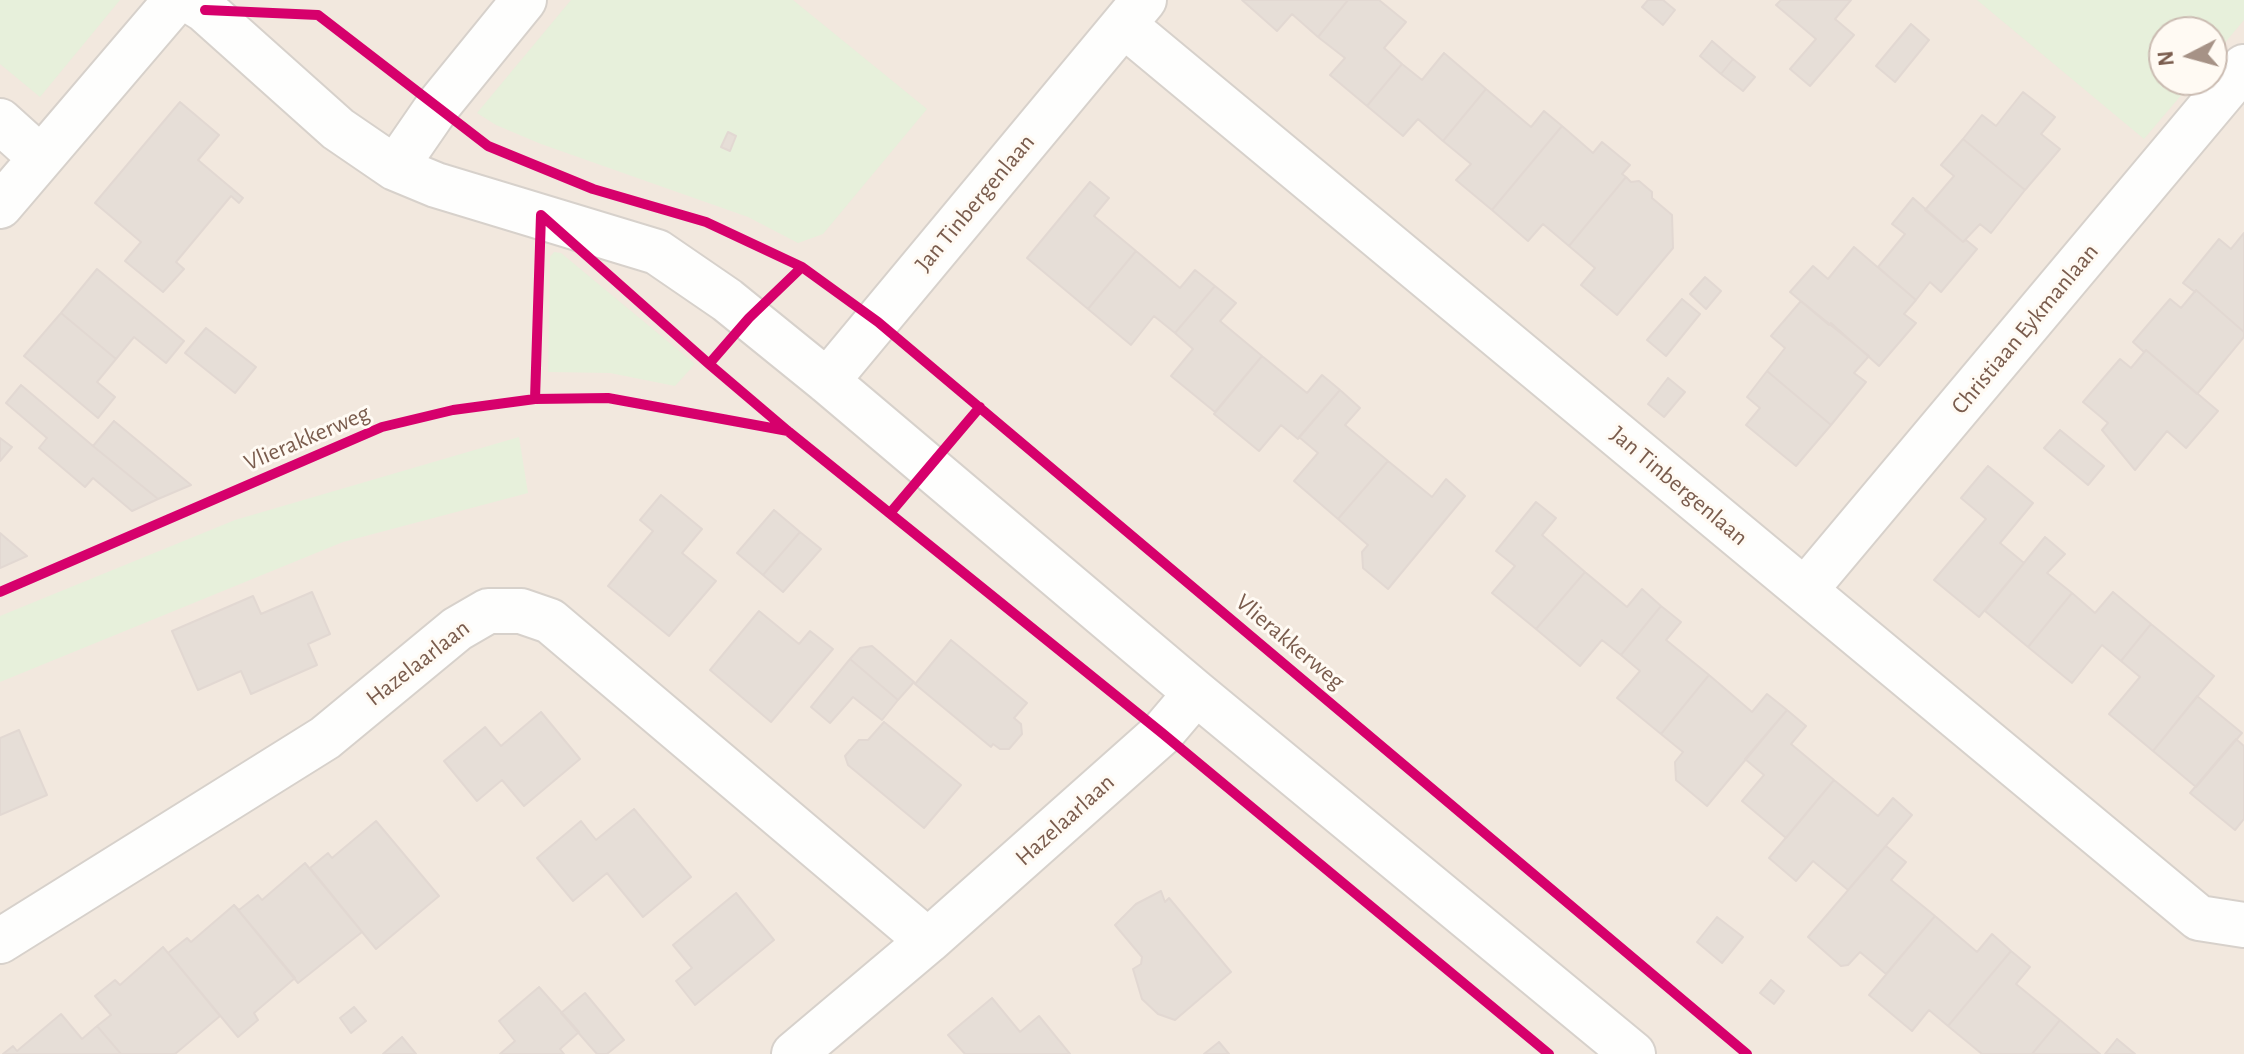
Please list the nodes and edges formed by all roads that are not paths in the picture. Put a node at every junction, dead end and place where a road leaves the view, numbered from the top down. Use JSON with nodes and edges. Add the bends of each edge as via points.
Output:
{"nodes":[{"id":1,"x":176,"y":0,"type":"edge"},
{"id":2,"x":189,"y":0,"type":"edge"},
{"id":3,"x":524,"y":0,"type":"edge"},
{"id":4,"x":1134,"y":12,"type":"edge"},
{"id":5,"x":2244,"y":67,"type":"edge"},
{"id":6,"x":0,"y":121,"type":"edge"},
{"id":7,"x":41,"y":158,"type":"junction"},
{"id":8,"x":395,"y":168,"type":"junction"},
{"id":9,"x":0,"y":206,"type":"edge"},
{"id":10,"x":827,"y":381,"type":"junction"},
{"id":11,"x":1805,"y":590,"type":"junction"},
{"id":12,"x":1196,"y":693,"type":"junction"},
{"id":13,"x":2244,"y":925,"type":"edge"},
{"id":14,"x":0,"y":941,"type":"edge"},
{"id":15,"x":928,"y":941,"type":"junction"},
{"id":16,"x":794,"y":1054,"type":"edge"},
{"id":17,"x":1633,"y":1054,"type":"edge"}],
"edges":[{"from":1,"to":7,"type":"street"},
{"from":2,"to":8,"type":"street","via":[[338,129]]},
{"from":3,"to":8,"type":"street"},
{"from":4,"to":10,"type":"street","name":"Jan Tinbergenlaan"},
{"from":4,"to":11,"type":"street","name":"Jan Tinbergenlaan"},
{"from":5,"to":11,"type":"street","name":"Christiaan Eykmanlaan"},
{"from":6,"to":7,"type":"street"},
{"from":7,"to":9,"type":"street"},
{"from":8,"to":10,"type":"street","via":[[657,252],[727,300]]},
{"from":10,"to":12,"type":"street"},
{"from":11,"to":13,"type":"street","name":"Jan Tinbergenlaan","via":[[2199,918]]},
{"from":12,"to":15,"type":"street","name":"Hazelaarlaan","via":[[1162,733]]},
{"from":12,"to":17,"type":"street"},
{"from":14,"to":15,"type":"street","name":"Hazelaarlaan","via":[[325,738],[457,629],[488,611],[521,611],[550,621]]},
{"from":15,"to":16,"type":"street","name":"Hazelaarlaan"}]}
